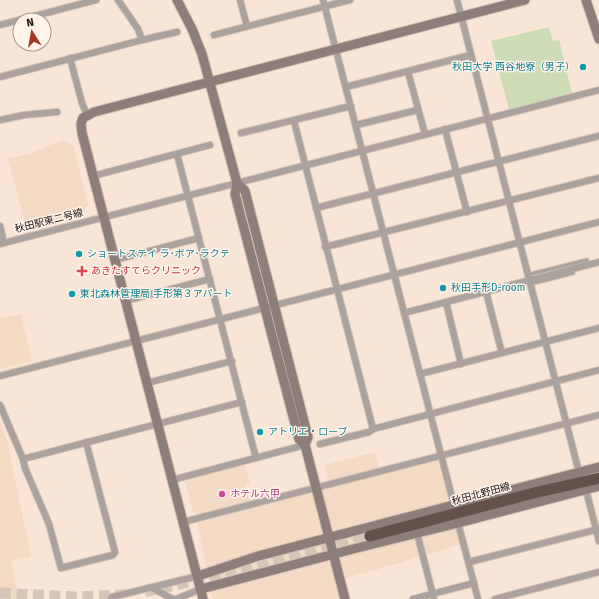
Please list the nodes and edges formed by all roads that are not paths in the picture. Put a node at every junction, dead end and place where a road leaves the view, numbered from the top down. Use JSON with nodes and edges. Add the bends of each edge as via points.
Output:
{"nodes":[{"id":1,"x":96,"y":0,"type":"edge"},
{"id":2,"x":118,"y":0,"type":"edge"},
{"id":3,"x":178,"y":0,"type":"edge"},
{"id":4,"x":240,"y":0,"type":"edge"},
{"id":5,"x":350,"y":0,"type":"edge"},
{"id":6,"x":456,"y":0,"type":"edge"},
{"id":7,"x":525,"y":0,"type":"edge"},
{"id":8,"x":586,"y":0,"type":"edge"},
{"id":9,"x":324,"y":3,"type":"edge"},
{"id":10,"x":461,"y":17,"type":"junction"},
{"id":11,"x":0,"y":25,"type":"edge"},
{"id":12,"x":247,"y":26,"type":"junction"},
{"id":13,"x":177,"y":32,"type":"dead end"},
{"id":14,"x":214,"y":35,"type":"dead end"},
{"id":15,"x":599,"y":39,"type":"edge"},
{"id":16,"x":142,"y":40,"type":"junction"},
{"id":17,"x":336,"y":49,"type":"junction"},
{"id":18,"x":471,"y":55,"type":"junction"},
{"id":19,"x":70,"y":58,"type":"junction"},
{"id":20,"x":408,"y":72,"type":"junction"},
{"id":21,"x":0,"y":77,"type":"edge"},
{"id":22,"x":210,"y":82,"type":"junction"},
{"id":23,"x":346,"y":87,"type":"junction"},
{"id":24,"x":599,"y":90,"type":"edge"},
{"id":25,"x":351,"y":106,"type":"junction"},
{"id":26,"x":418,"y":110,"type":"junction"},
{"id":27,"x":57,"y":112,"type":"dead end"},
{"id":28,"x":87,"y":115,"type":"junction"},
{"id":29,"x":488,"y":118,"type":"junction"},
{"id":30,"x":0,"y":120,"type":"edge"},
{"id":31,"x":294,"y":121,"type":"junction"},
{"id":32,"x":356,"y":126,"type":"junction"},
{"id":33,"x":445,"y":129,"type":"junction"},
{"id":34,"x":242,"y":132,"type":"dead end"},
{"id":35,"x":424,"y":134,"type":"junction"},
{"id":36,"x":599,"y":136,"type":"edge"},
{"id":37,"x":210,"y":145,"type":"dead end"},
{"id":38,"x":362,"y":150,"type":"junction"},
{"id":39,"x":177,"y":154,"type":"junction"},
{"id":40,"x":499,"y":162,"type":"junction"},
{"id":41,"x":305,"y":165,"type":"junction"},
{"id":42,"x":456,"y":173,"type":"junction"},
{"id":43,"x":93,"y":176,"type":"junction"},
{"id":44,"x":599,"y":178,"type":"edge"},
{"id":45,"x":237,"y":183,"type":"junction"},
{"id":46,"x":373,"y":194,"type":"junction"},
{"id":47,"x":188,"y":195,"type":"junction"},
{"id":48,"x":509,"y":201,"type":"junction"},
{"id":49,"x":316,"y":208,"type":"junction"},
{"id":50,"x":466,"y":212,"type":"junction"},
{"id":51,"x":103,"y":217,"type":"junction"},
{"id":52,"x":599,"y":222,"type":"edge"},
{"id":53,"x":0,"y":226,"type":"edge"},
{"id":54,"x":383,"y":234,"type":"junction"},
{"id":55,"x":199,"y":238,"type":"junction"},
{"id":56,"x":519,"y":242,"type":"junction"},
{"id":57,"x":2,"y":243,"type":"edge"},
{"id":58,"x":326,"y":247,"type":"junction"},
{"id":59,"x":115,"y":260,"type":"junction"},
{"id":60,"x":587,"y":260,"type":"dead end"},
{"id":61,"x":599,"y":262,"type":"edge"},
{"id":62,"x":573,"y":273,"type":"dead end"},
{"id":63,"x":394,"y":274,"type":"junction"},
{"id":64,"x":210,"y":279,"type":"junction"},
{"id":65,"x":529,"y":280,"type":"junction"},
{"id":66,"x":337,"y":289,"type":"junction"},
{"id":67,"x":486,"y":292,"type":"junction"},
{"id":68,"x":125,"y":301,"type":"junction"},
{"id":69,"x":446,"y":302,"type":"junction"},
{"id":70,"x":274,"y":305,"type":"junction"},
{"id":71,"x":265,"y":308,"type":"junction"},
{"id":72,"x":404,"y":313,"type":"junction"},
{"id":73,"x":220,"y":319,"type":"junction"},
{"id":74,"x":599,"y":328,"type":"edge"},
{"id":75,"x":136,"y":341,"type":"junction"},
{"id":76,"x":544,"y":342,"type":"junction"},
{"id":77,"x":502,"y":353,"type":"junction"},
{"id":78,"x":232,"y":361,"type":"junction"},
{"id":79,"x":462,"y":364,"type":"junction"},
{"id":80,"x":599,"y":370,"type":"edge"},
{"id":81,"x":420,"y":374,"type":"junction"},
{"id":82,"x":0,"y":376,"type":"edge"},
{"id":83,"x":555,"y":382,"type":"junction"},
{"id":84,"x":147,"y":383,"type":"junction"},
{"id":85,"x":242,"y":402,"type":"junction"},
{"id":86,"x":0,"y":405,"type":"edge"},
{"id":87,"x":599,"y":414,"type":"edge"},
{"id":88,"x":430,"y":415,"type":"junction"},
{"id":89,"x":565,"y":423,"type":"junction"},
{"id":90,"x":157,"y":424,"type":"junction"},
{"id":91,"x":373,"y":429,"type":"junction"},
{"id":92,"x":86,"y":442,"type":"junction"},
{"id":93,"x":320,"y":444,"type":"dead end"},
{"id":94,"x":305,"y":445,"type":"junction"},
{"id":95,"x":441,"y":456,"type":"junction"},
{"id":96,"x":256,"y":458,"type":"junction"},
{"id":97,"x":23,"y":459,"type":"junction"},
{"id":98,"x":599,"y":467,"type":"edge"},
{"id":99,"x":578,"y":472,"type":"junction"},
{"id":100,"x":599,"y":478,"type":"edge"},
{"id":101,"x":172,"y":480,"type":"junction"},
{"id":102,"x":599,"y":486,"type":"edge"},
{"id":103,"x":316,"y":488,"type":"junction"},
{"id":104,"x":586,"y":490,"type":"junction"},
{"id":105,"x":454,"y":505,"type":"junction"},
{"id":106,"x":183,"y":522,"type":"junction"},
{"id":107,"x":458,"y":523,"type":"junction"},
{"id":108,"x":598,"y":529,"type":"edge"},
{"id":109,"x":417,"y":533,"type":"junction"},
{"id":110,"x":370,"y":536,"type":"tunnel mouth"},
{"id":111,"x":329,"y":538,"type":"junction"},
{"id":112,"x":599,"y":540,"type":"edge"},
{"id":113,"x":333,"y":554,"type":"junction"},
{"id":114,"x":469,"y":562,"type":"junction"},
{"id":115,"x":599,"y":572,"type":"edge"},
{"id":116,"x":198,"y":576,"type":"junction"},
{"id":117,"x":474,"y":583,"type":"junction"},
{"id":118,"x":152,"y":588,"type":"junction"},
{"id":119,"x":201,"y":589,"type":"junction"},
{"id":120,"x":433,"y":597,"type":"edge"},
{"id":121,"x":111,"y":599,"type":"edge"},
{"id":122,"x":174,"y":599,"type":"edge"},
{"id":123,"x":204,"y":599,"type":"edge"},
{"id":124,"x":345,"y":599,"type":"edge"},
{"id":125,"x":413,"y":599,"type":"edge"},
{"id":126,"x":478,"y":599,"type":"edge"},
{"id":127,"x":495,"y":599,"type":"edge"}],
"edges":[{"from":1,"to":11,"type":"street"},
{"from":2,"to":16,"type":"street","via":[[138,29]]},
{"from":3,"to":22,"type":"street","via":[[197,40]]},
{"from":4,"to":12,"type":"street"},
{"from":5,"to":9,"type":"street"},
{"from":6,"to":10,"type":"street"},
{"from":7,"to":10,"type":"street"},
{"from":8,"to":15,"type":"street"},
{"from":9,"to":12,"type":"street"},
{"from":9,"to":17,"type":"street"},
{"from":10,"to":17,"type":"street"},
{"from":10,"to":18,"type":"street"},
{"from":12,"to":14,"type":"street"},
{"from":13,"to":16,"type":"street"},
{"from":16,"to":19,"type":"street"},
{"from":17,"to":22,"type":"street"},
{"from":17,"to":23,"type":"street"},
{"from":18,"to":20,"type":"street"},
{"from":18,"to":29,"type":"street"},
{"from":19,"to":21,"type":"street"},
{"from":19,"to":28,"type":"street"},
{"from":20,"to":23,"type":"street"},
{"from":20,"to":26,"type":"street"},
{"from":22,"to":28,"type":"street"},
{"from":22,"to":45,"type":"street"},
{"from":23,"to":25,"type":"street"},
{"from":24,"to":29,"type":"street","name":"秋田駅東二号線"},
{"from":25,"to":31,"type":"street"},
{"from":25,"to":32,"type":"street"},
{"from":26,"to":32,"type":"street"},
{"from":26,"to":35,"type":"street"},
{"from":27,"to":30,"type":"street"},
{"from":28,"to":43,"type":"street","via":[[83,118],[81,128]]},
{"from":29,"to":33,"type":"street","name":"秋田駅東二号線"},
{"from":29,"to":40,"type":"street"},
{"from":31,"to":34,"type":"street"},
{"from":31,"to":41,"type":"street"},
{"from":32,"to":38,"type":"street"},
{"from":33,"to":35,"type":"street","name":"秋田駅東二号線"},
{"from":33,"to":42,"type":"street"},
{"from":35,"to":38,"type":"street","name":"秋田駅東二号線"},
{"from":36,"to":40,"type":"street"},
{"from":37,"to":39,"type":"street"},
{"from":38,"to":41,"type":"street","name":"秋田駅東二号線"},
{"from":38,"to":46,"type":"street"},
{"from":39,"to":43,"type":"street"},
{"from":39,"to":47,"type":"street"},
{"from":40,"to":42,"type":"street"},
{"from":40,"to":48,"type":"street"},
{"from":41,"to":45,"type":"street","name":"秋田駅東二号線"},
{"from":41,"to":49,"type":"street"},
{"from":42,"to":46,"type":"street"},
{"from":42,"to":50,"type":"street"},
{"from":43,"to":51,"type":"street"},
{"from":44,"to":48,"type":"street"},
{"from":45,"to":47,"type":"street","name":"秋田駅東二号線"},
{"from":45,"to":70,"type":"street","via":[[245,191]]},
{"from":45,"to":71,"type":"street","via":[[235,194]]},
{"from":46,"to":49,"type":"street"},
{"from":46,"to":54,"type":"street"},
{"from":47,"to":51,"type":"street","name":"秋田駅東二号線"},
{"from":47,"to":55,"type":"street"},
{"from":48,"to":50,"type":"street"},
{"from":48,"to":56,"type":"street"},
{"from":49,"to":58,"type":"street"},
{"from":50,"to":54,"type":"street"},
{"from":51,"to":57,"type":"street","name":"秋田駅東二号線"},
{"from":51,"to":59,"type":"street"},
{"from":52,"to":56,"type":"street"},
{"from":53,"to":57,"type":"street"},
{"from":54,"to":58,"type":"street"},
{"from":54,"to":63,"type":"street"},
{"from":55,"to":59,"type":"street"},
{"from":55,"to":64,"type":"street"},
{"from":56,"to":63,"type":"street"},
{"from":56,"to":65,"type":"street"},
{"from":58,"to":66,"type":"street"},
{"from":59,"to":68,"type":"street"},
{"from":60,"to":65,"type":"lane"},
{"from":61,"to":65,"type":"street"},
{"from":62,"to":65,"type":"lane"},
{"from":63,"to":66,"type":"street"},
{"from":63,"to":72,"type":"street"},
{"from":64,"to":68,"type":"street"},
{"from":64,"to":73,"type":"street"},
{"from":65,"to":67,"type":"street"},
{"from":65,"to":76,"type":"street"},
{"from":66,"to":70,"type":"street"},
{"from":66,"to":91,"type":"street"},
{"from":67,"to":69,"type":"street"},
{"from":67,"to":77,"type":"street"},
{"from":68,"to":75,"type":"street"},
{"from":69,"to":72,"type":"street"},
{"from":69,"to":79,"type":"street"},
{"from":70,"to":71,"type":"street"},
{"from":70,"to":94,"type":"street","via":[[308,436]]},
{"from":71,"to":73,"type":"street"},
{"from":71,"to":94,"type":"street","via":[[299,439]]},
{"from":72,"to":81,"type":"street"},
{"from":73,"to":75,"type":"street"},
{"from":73,"to":78,"type":"street"},
{"from":74,"to":76,"type":"street"},
{"from":75,"to":82,"type":"street"},
{"from":75,"to":84,"type":"street"},
{"from":76,"to":77,"type":"street"},
{"from":76,"to":83,"type":"street"},
{"from":77,"to":79,"type":"street"},
{"from":78,"to":84,"type":"street"},
{"from":78,"to":85,"type":"street"},
{"from":79,"to":81,"type":"street"},
{"from":80,"to":83,"type":"street"},
{"from":81,"to":88,"type":"street"},
{"from":83,"to":88,"type":"street"},
{"from":83,"to":89,"type":"street"},
{"from":84,"to":90,"type":"street"},
{"from":85,"to":90,"type":"street"},
{"from":85,"to":96,"type":"street"},
{"from":86,"to":97,"type":"street"},
{"from":87,"to":89,"type":"street"},
{"from":88,"to":91,"type":"street"},
{"from":88,"to":95,"type":"street"},
{"from":89,"to":95,"type":"street"},
{"from":89,"to":99,"type":"street"},
{"from":90,"to":92,"type":"street"},
{"from":90,"to":101,"type":"street"},
{"from":91,"to":93,"type":"street"},
{"from":92,"to":97,"type":"street"},
{"from":92,"to":97,"type":"street","via":[[115,552],[113,555],[61,568],[49,524]]},
{"from":94,"to":96,"type":"street"},
{"from":94,"to":103,"type":"street"},
{"from":95,"to":103,"type":"street"},
{"from":95,"to":105,"type":"street"},
{"from":96,"to":101,"type":"street"},
{"from":98,"to":99,"type":"street"},
{"from":99,"to":105,"type":"street"},
{"from":100,"to":110,"type":"highway","name":"秋田北野田線"},
{"from":101,"to":106,"type":"street"},
{"from":102,"to":104,"type":"street"},
{"from":103,"to":106,"type":"street"},
{"from":103,"to":111,"type":"street"},
{"from":104,"to":107,"type":"street"},
{"from":104,"to":108,"type":"street"},
{"from":105,"to":111,"type":"street"},
{"from":106,"to":116,"type":"street"},
{"from":107,"to":109,"type":"street"},
{"from":107,"to":114,"type":"street"},
{"from":108,"to":112,"type":"street"},
{"from":108,"to":114,"type":"street"},
{"from":109,"to":113,"type":"street"},
{"from":109,"to":120,"type":"street"},
{"from":111,"to":113,"type":"street"},
{"from":111,"to":116,"type":"street","via":[[255,557]]},
{"from":113,"to":119,"type":"street"},
{"from":113,"to":124,"type":"street"},
{"from":114,"to":117,"type":"street"},
{"from":115,"to":127,"type":"street"},
{"from":116,"to":118,"type":"street"},
{"from":116,"to":119,"type":"street"},
{"from":117,"to":120,"type":"street"},
{"from":117,"to":126,"type":"street"},
{"from":118,"to":121,"type":"street"},
{"from":118,"to":122,"type":"street"},
{"from":119,"to":122,"type":"street"},
{"from":119,"to":123,"type":"street"},
{"from":120,"to":125,"type":"street"}]}
